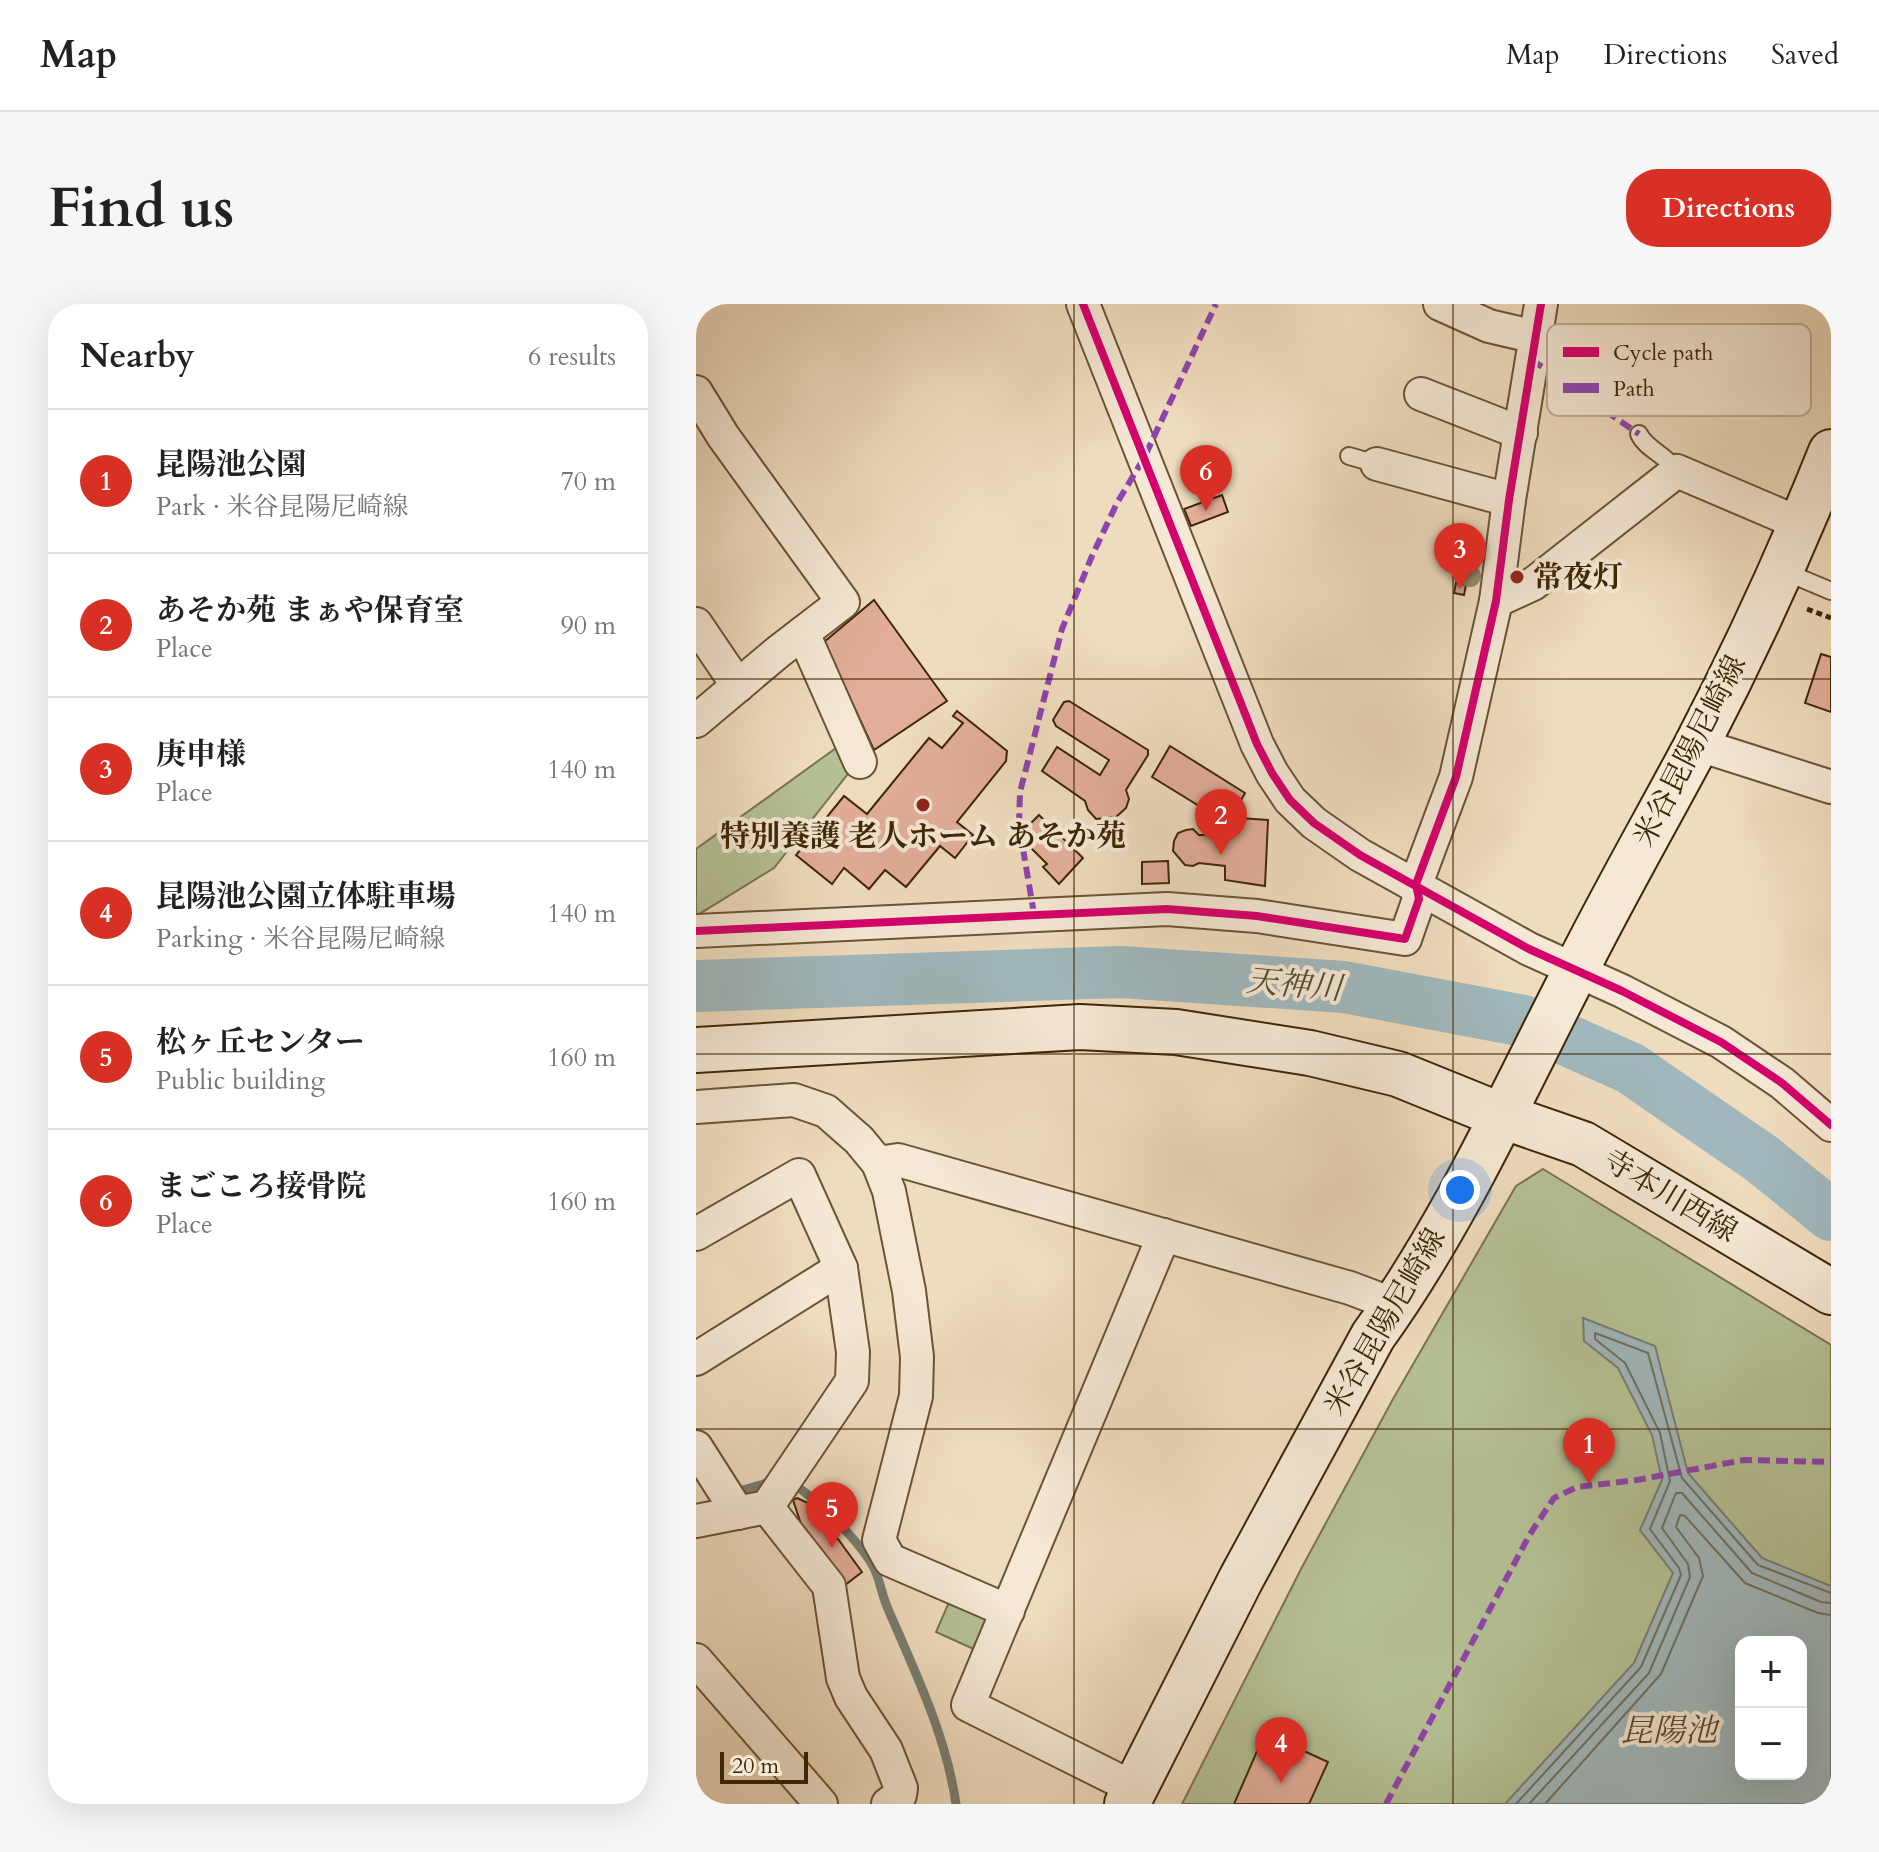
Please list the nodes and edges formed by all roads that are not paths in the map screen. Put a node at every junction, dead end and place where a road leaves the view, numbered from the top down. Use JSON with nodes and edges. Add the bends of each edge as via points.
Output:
{"nodes":[{"id":1,"x":1083,"y":304,"type":"edge"},
{"id":2,"x":1440,"y":304,"type":"edge"},
{"id":3,"x":1541,"y":304,"type":"edge"},
{"id":4,"x":1536,"y":337,"type":"junction"},
{"id":5,"x":696,"y":392,"type":"edge"},
{"id":6,"x":1421,"y":394,"type":"dead end"},
{"id":7,"x":1521,"y":433,"type":"junction"},
{"id":8,"x":1639,"y":434,"type":"dead end"},
{"id":9,"x":1831,"y":452,"type":"edge"},
{"id":10,"x":1363,"y":460,"type":"dead end"},
{"id":11,"x":1677,"y":471,"type":"junction"},
{"id":12,"x":1509,"y":500,"type":"junction"},
{"id":13,"x":1814,"y":511,"type":"edge"},
{"id":14,"x":1780,"y":570,"type":"junction"},
{"id":15,"x":1831,"y":591,"type":"edge"},
{"id":16,"x":1496,"y":601,"type":"junction"},
{"id":17,"x":696,"y":624,"type":"edge"},
{"id":18,"x":803,"y":633,"type":"junction"},
{"id":19,"x":738,"y":686,"type":"junction"},
{"id":20,"x":696,"y":721,"type":"edge"},
{"id":21,"x":1696,"y":744,"type":"junction"},
{"id":22,"x":860,"y":762,"type":"dead end"},
{"id":23,"x":1831,"y":787,"type":"edge"},
{"id":24,"x":1416,"y":884,"type":"junction"},
{"id":25,"x":697,"y":929,"type":"edge"},
{"id":26,"x":1570,"y":980,"type":"junction"},
{"id":27,"x":696,"y":1050,"type":"edge"},
{"id":28,"x":1511,"y":1098,"type":"junction"},
{"id":29,"x":696,"y":1107,"type":"edge"},
{"id":30,"x":1831,"y":1125,"type":"edge"},
{"id":31,"x":878,"y":1163,"type":"junction"},
{"id":32,"x":696,"y":1234,"type":"edge"},
{"id":33,"x":1164,"y":1235,"type":"junction"},
{"id":34,"x":841,"y":1268,"type":"junction"},
{"id":35,"x":1831,"y":1292,"type":"edge"},
{"id":36,"x":1395,"y":1305,"type":"junction"},
{"id":37,"x":696,"y":1359,"type":"edge"},
{"id":38,"x":701,"y":1450,"type":"edge"},
{"id":39,"x":752,"y":1510,"type":"junction"},
{"id":40,"x":696,"y":1521,"type":"edge"},
{"id":41,"x":1008,"y":1611,"type":"junction"},
{"id":42,"x":696,"y":1660,"type":"edge"},
{"id":43,"x":1130,"y":1796,"type":"edge"},
{"id":44,"x":821,"y":1804,"type":"edge"},
{"id":45,"x":888,"y":1804,"type":"edge"}],
"edges":[{"from":1,"to":24,"type":"street","via":[[1272,773],[1314,823]]},
{"from":2,"to":4,"type":"street","via":[[1489,326]]},
{"from":3,"to":4,"type":"street"},
{"from":4,"to":7,"type":"street"},
{"from":5,"to":18,"type":"street","via":[[843,602]]},
{"from":6,"to":7,"type":"street"},
{"from":7,"to":12,"type":"street"},
{"from":8,"to":11,"type":"lane"},
{"from":9,"to":13,"type":"main road","name":"米谷昆陽尼崎線"},
{"from":10,"to":12,"type":"street"},
{"from":11,"to":13,"type":"street"},
{"from":11,"to":16,"type":"street","via":[[1533,584]]},
{"from":12,"to":16,"type":"street"},
{"from":13,"to":14,"type":"main road","name":"米谷昆陽尼崎線"},
{"from":14,"to":15,"type":"lane"},
{"from":14,"to":21,"type":"main road","name":"米谷昆陽尼崎線"},
{"from":16,"to":24,"type":"street","via":[[1456,777]]},
{"from":17,"to":19,"type":"street"},
{"from":18,"to":19,"type":"street"},
{"from":18,"to":22,"type":"street"},
{"from":19,"to":20,"type":"street"},
{"from":21,"to":23,"type":"street"},
{"from":21,"to":26,"type":"main road","name":"米谷昆陽尼崎線"},
{"from":24,"to":25,"type":"street","via":[[1419,899],[1405,939],[1257,916],[1167,909]]},
{"from":24,"to":26,"type":"street","via":[[1529,949]]},
{"from":26,"to":28,"type":"main road","name":"米谷昆陽尼崎線"},
{"from":26,"to":30,"type":"street","via":[[1721,1042],[1782,1083]]},
{"from":27,"to":28,"type":"main road","name":"寺本川西線","via":[[1080,1027],[1176,1032],[1310,1053]]},
{"from":28,"to":35,"type":"main road","name":"寺本川西線"},
{"from":28,"to":36,"type":"main road","name":"米谷昆陽尼崎線"},
{"from":29,"to":31,"type":"street","via":[[794,1100],[826,1111]]},
{"from":31,"to":33,"type":"street","via":[[898,1160]]},
{"from":31,"to":41,"type":"street","via":[[900,1240],[917,1357],[916,1396],[879,1540],[890,1560]]},
{"from":32,"to":34,"type":"street","via":[[799,1175]]},
{"from":33,"to":36,"type":"street"},
{"from":33,"to":41,"type":"street"},
{"from":34,"to":37,"type":"street"},
{"from":34,"to":39,"type":"street","via":[[852,1381]]},
{"from":36,"to":43,"type":"main road","name":"米谷昆陽尼崎線","via":[[1300,1471]]},
{"from":38,"to":39,"type":"street"},
{"from":39,"to":40,"type":"street"},
{"from":39,"to":45,"type":"street","via":[[829,1586],[843,1678],[886,1750],[901,1788]]},
{"from":41,"to":43,"type":"street","via":[[968,1705]]},
{"from":42,"to":44,"type":"street"}]}
